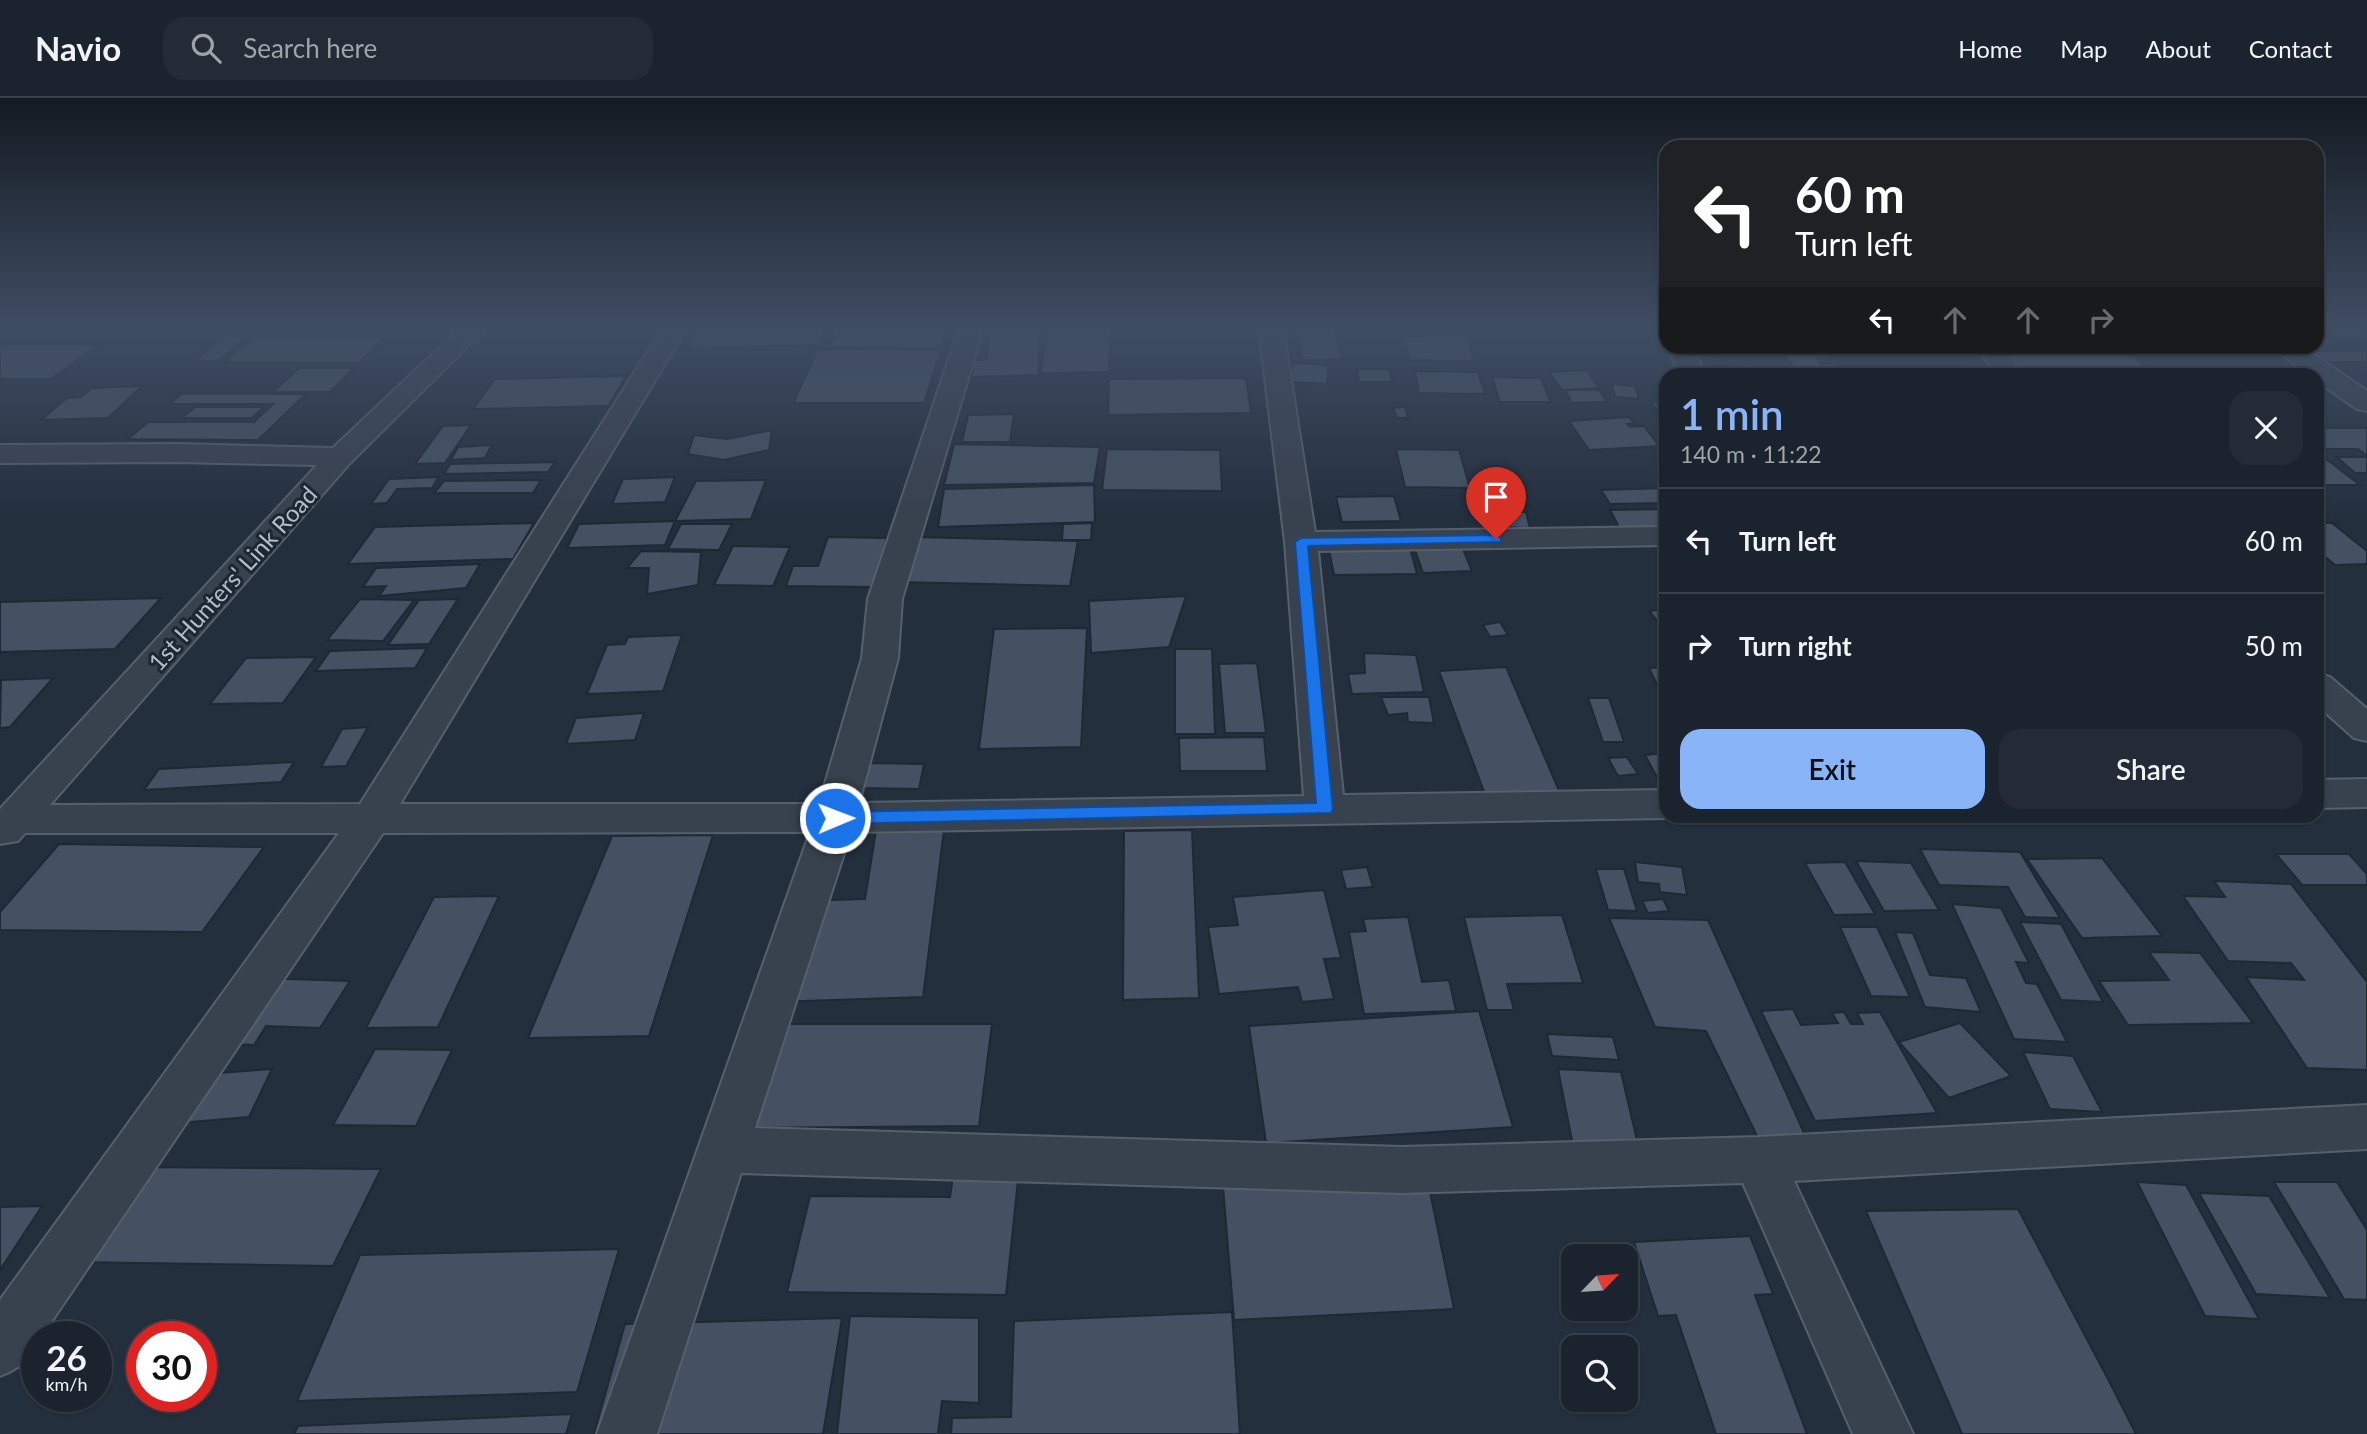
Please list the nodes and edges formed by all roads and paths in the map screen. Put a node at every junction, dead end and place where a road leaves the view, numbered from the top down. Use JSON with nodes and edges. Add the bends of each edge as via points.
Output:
{"nodes":[{"id":1,"x":408,"y":391,"type":"edge"},
{"id":2,"x":635,"y":391,"type":"edge"},
{"id":3,"x":950,"y":391,"type":"edge"},
{"id":4,"x":1280,"y":391,"type":"edge"},
{"id":5,"x":2350,"y":391,"type":"edge"},
{"id":6,"x":2367,"y":403,"type":"edge"},
{"id":7,"x":0,"y":454,"type":"edge"},
{"id":8,"x":340,"y":457,"type":"junction"},
{"id":9,"x":1659,"y":536,"type":"edge"},
{"id":10,"x":1301,"y":542,"type":"junction"},
{"id":11,"x":2324,"y":691,"type":"edge"},
{"id":12,"x":2367,"y":729,"type":"edge"},
{"id":13,"x":2367,"y":793,"type":"edge"},
{"id":14,"x":2324,"y":794,"type":"edge"},
{"id":15,"x":1659,"y":804,"type":"edge"},
{"id":16,"x":1325,"y":809,"type":"junction"},
{"id":17,"x":835,"y":818,"type":"junction"},
{"id":18,"x":371,"y":819,"type":"junction"},
{"id":19,"x":7,"y":827,"type":"edge"},
{"id":20,"x":2367,"y":1127,"type":"edge"},
{"id":21,"x":723,"y":1150,"type":"junction"},
{"id":22,"x":1758,"y":1160,"type":"junction"},
{"id":23,"x":0,"y":1348,"type":"edge"},
{"id":24,"x":626,"y":1434,"type":"edge"},
{"id":25,"x":1883,"y":1434,"type":"edge"}],
"edges":[{"from":1,"to":8,"type":"street","name":"1st Hunters' Link Road"},
{"from":2,"to":18,"type":"street"},
{"from":3,"to":17,"type":"street","via":[[885,599],[880,658]]},
{"from":4,"to":10,"type":"street"},
{"from":5,"to":6,"type":"street"},
{"from":7,"to":8,"type":"street"},
{"from":8,"to":19,"type":"street","name":"1st Hunters' Link Road"},
{"from":9,"to":10,"type":"street"},
{"from":10,"to":16,"type":"street"},
{"from":11,"to":12,"type":"street"},
{"from":13,"to":14,"type":"street"},
{"from":15,"to":16,"type":"street"},
{"from":16,"to":17,"type":"street"},
{"from":17,"to":18,"type":"street"},
{"from":17,"to":21,"type":"street"},
{"from":18,"to":19,"type":"street"},
{"from":18,"to":23,"type":"street"},
{"from":20,"to":22,"type":"street"},
{"from":21,"to":22,"type":"street","via":[[1402,1170]]},
{"from":21,"to":24,"type":"street"},
{"from":22,"to":25,"type":"street"}]}
